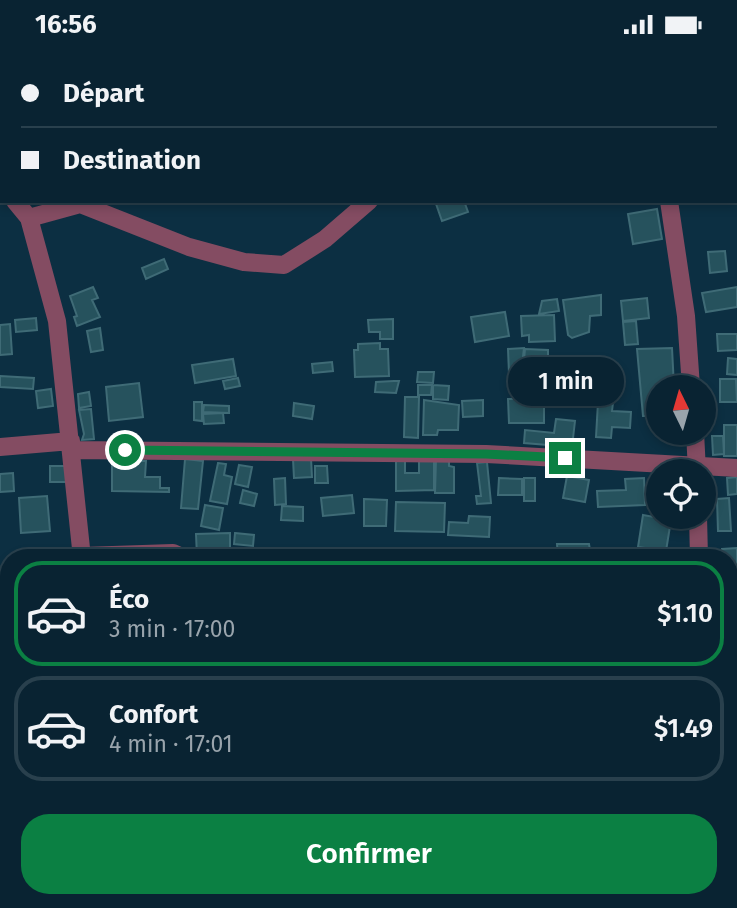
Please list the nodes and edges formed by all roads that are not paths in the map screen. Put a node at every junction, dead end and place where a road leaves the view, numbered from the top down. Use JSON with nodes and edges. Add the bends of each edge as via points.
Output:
{"nodes":[{"id":1,"x":17,"y":203,"type":"edge"},
{"id":2,"x":78,"y":203,"type":"edge"},
{"id":3,"x":83,"y":203,"type":"edge"},
{"id":4,"x":367,"y":203,"type":"edge"},
{"id":5,"x":669,"y":203,"type":"edge"},
{"id":6,"x":29,"y":218,"type":"junction"},
{"id":7,"x":690,"y":375,"type":"edge"},
{"id":8,"x":72,"y":446,"type":"junction"},
{"id":9,"x":0,"y":447,"type":"edge"},
{"id":10,"x":646,"y":465,"type":"edge"},
{"id":11,"x":716,"y":468,"type":"edge"},
{"id":12,"x":737,"y":468,"type":"edge"},
{"id":13,"x":698,"y":529,"type":"edge"},
{"id":14,"x":81,"y":549,"type":"edge"},
{"id":15,"x":699,"y":549,"type":"edge"}],
"edges":[{"from":1,"to":6,"type":"street"},
{"from":2,"to":6,"type":"street"},
{"from":3,"to":4,"type":"street","via":[[189,247],[244,262],[284,265],[325,239]]},
{"from":5,"to":7,"type":"street"},
{"from":6,"to":8,"type":"street","via":[[57,321]]},
{"from":8,"to":9,"type":"street"},
{"from":8,"to":10,"type":"street","via":[[486,454]]},
{"from":8,"to":14,"type":"street"},
{"from":11,"to":12,"type":"street"},
{"from":13,"to":15,"type":"street"}]}
